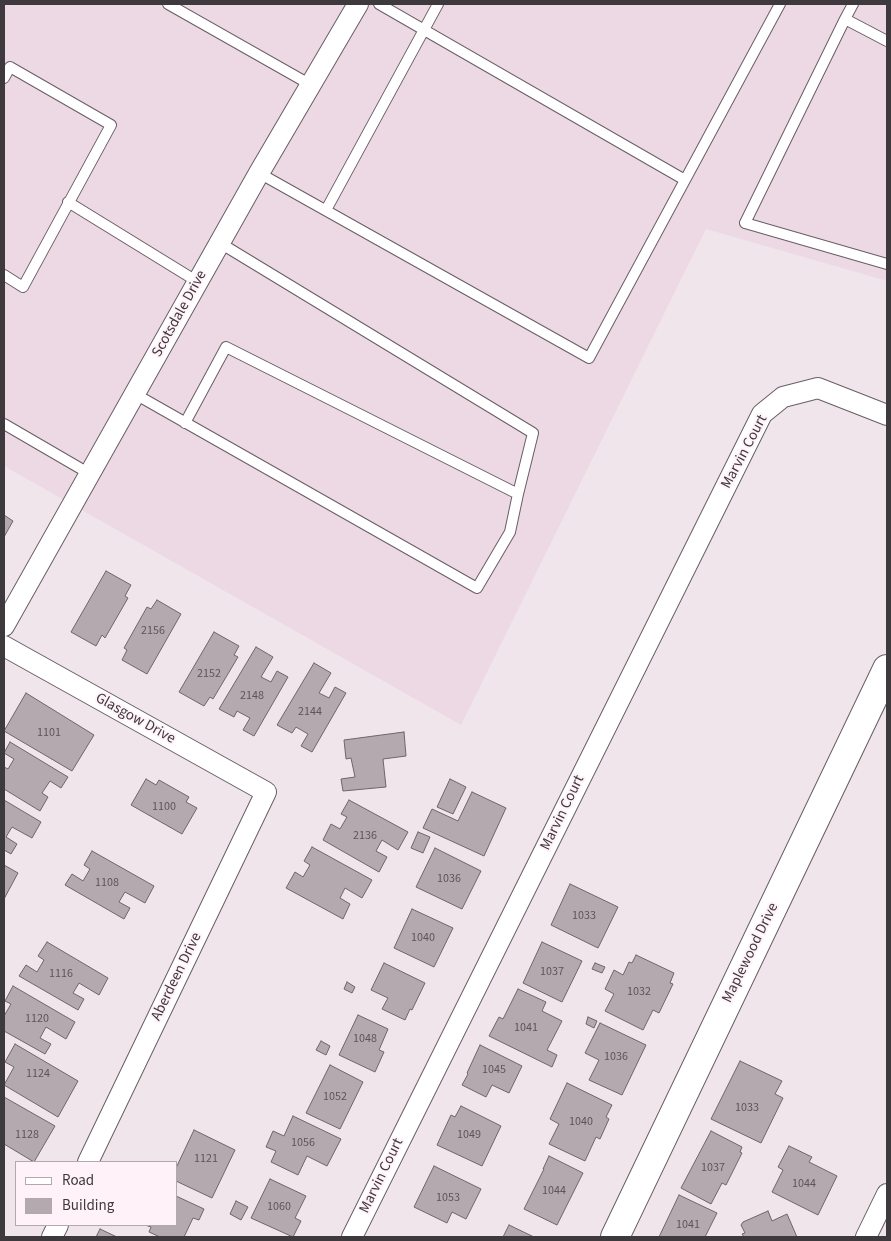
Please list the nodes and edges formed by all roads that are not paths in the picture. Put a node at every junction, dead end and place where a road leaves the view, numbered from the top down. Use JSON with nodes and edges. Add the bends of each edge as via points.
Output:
{"nodes":[{"id":1,"x":168,"y":4,"type":"edge"},
{"id":2,"x":358,"y":4,"type":"edge"},
{"id":3,"x":379,"y":4,"type":"edge"},
{"id":4,"x":438,"y":4,"type":"edge"},
{"id":5,"x":853,"y":4,"type":"edge"},
{"id":6,"x":775,"y":5,"type":"edge"},
{"id":7,"x":845,"y":19,"type":"junction"},
{"id":8,"x":424,"y":29,"type":"junction"},
{"id":9,"x":887,"y":41,"type":"edge"},
{"id":10,"x":4,"y":78,"type":"edge"},
{"id":11,"x":311,"y":85,"type":"junction"},
{"id":12,"x":259,"y":173,"type":"junction"},
{"id":13,"x":685,"y":180,"type":"junction"},
{"id":14,"x":68,"y":202,"type":"junction"},
{"id":15,"x":326,"y":210,"type":"junction"},
{"id":16,"x":220,"y":243,"type":"junction"},
{"id":17,"x":887,"y":264,"type":"edge"},
{"id":18,"x":4,"y":275,"type":"edge"},
{"id":19,"x":198,"y":282,"type":"junction"},
{"id":20,"x":134,"y":394,"type":"junction"},
{"id":21,"x":887,"y":415,"type":"edge"},
{"id":22,"x":185,"y":422,"type":"junction"},
{"id":23,"x":4,"y":424,"type":"edge"},
{"id":24,"x":90,"y":474,"type":"junction"},
{"id":25,"x":518,"y":494,"type":"junction"},
{"id":26,"x":4,"y":626,"type":"edge"},
{"id":27,"x":4,"y":646,"type":"edge"},
{"id":28,"x":887,"y":669,"type":"edge"},
{"id":29,"x":266,"y":792,"type":"joint"},
{"id":30,"x":88,"y":1161,"type":"edge"},
{"id":31,"x":887,"y":1194,"type":"edge"},
{"id":32,"x":352,"y":1237,"type":"edge"},
{"id":33,"x":614,"y":1237,"type":"edge"},
{"id":34,"x":866,"y":1237,"type":"edge"}],
"edges":[{"from":1,"to":11,"type":"lane"},
{"from":2,"to":11,"type":"street","name":"Scotsdale Drive"},
{"from":3,"to":8,"type":"lane"},
{"from":4,"to":8,"type":"lane"},
{"from":5,"to":7,"type":"lane"},
{"from":6,"to":13,"type":"lane"},
{"from":7,"to":9,"type":"lane"},
{"from":7,"to":17,"type":"lane","via":[[745,223]]},
{"from":8,"to":13,"type":"lane"},
{"from":8,"to":15,"type":"lane"},
{"from":10,"to":14,"type":"lane","via":[[10,67],[111,125]]},
{"from":11,"to":12,"type":"street","name":"Scotsdale Drive"},
{"from":12,"to":15,"type":"lane"},
{"from":12,"to":16,"type":"street","name":"Scotsdale Drive"},
{"from":13,"to":15,"type":"lane","via":[[588,358]]},
{"from":14,"to":18,"type":"lane","via":[[23,286]]},
{"from":14,"to":19,"type":"lane"},
{"from":16,"to":19,"type":"street","name":"Scotsdale Drive"},
{"from":16,"to":25,"type":"lane","via":[[533,433]]},
{"from":19,"to":20,"type":"street","name":"Scotsdale Drive"},
{"from":20,"to":22,"type":"lane"},
{"from":20,"to":24,"type":"street","name":"Scotsdale Drive"},
{"from":21,"to":32,"type":"street","name":"Marvin Court","via":[[818,388],[783,397],[762,414]]},
{"from":22,"to":25,"type":"lane","via":[[226,347]]},
{"from":22,"to":25,"type":"lane","via":[[477,588],[510,532]]},
{"from":23,"to":24,"type":"lane"},
{"from":24,"to":26,"type":"street","name":"Scotsdale Drive"},
{"from":27,"to":29,"type":"street","name":"Glasgow Drive"},
{"from":28,"to":33,"type":"street","name":"Maplewood Drive"},
{"from":29,"to":30,"type":"street","name":"Aberdeen Drive"},
{"from":31,"to":34,"type":"street"}]}
